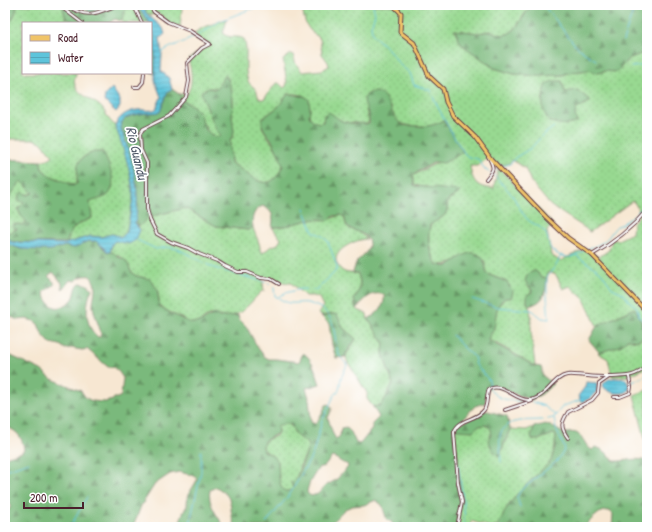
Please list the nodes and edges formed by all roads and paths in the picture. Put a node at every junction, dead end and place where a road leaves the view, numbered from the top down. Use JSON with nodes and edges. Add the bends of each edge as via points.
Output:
{"nodes":[{"id":1,"x":62,"y":5,"type":"edge"},
{"id":2,"x":67,"y":5,"type":"edge"},
{"id":3,"x":117,"y":5,"type":"edge"},
{"id":4,"x":132,"y":5,"type":"edge"},
{"id":5,"x":149,"y":5,"type":"edge"},
{"id":6,"x":393,"y":5,"type":"edge"},
{"id":7,"x":81,"y":22,"type":"edge"},
{"id":8,"x":142,"y":22,"type":"edge"},
{"id":9,"x":144,"y":74,"type":"edge"},
{"id":10,"x":134,"y":87,"type":"dead end"},
{"id":11,"x":486,"y":153,"type":"junction"},
{"id":12,"x":486,"y":179,"type":"dead end"},
{"id":13,"x":647,"y":210,"type":"edge"},
{"id":14,"x":592,"y":255,"type":"junction"},
{"id":15,"x":279,"y":284,"type":"dead end"},
{"id":16,"x":647,"y":312,"type":"edge"},
{"id":17,"x":647,"y":367,"type":"edge"},
{"id":18,"x":610,"y":377,"type":"junction"},
{"id":19,"x":629,"y":377,"type":"junction"},
{"id":20,"x":614,"y":397,"type":"dead end"},
{"id":21,"x":534,"y":399,"type":"junction"},
{"id":22,"x":506,"y":410,"type":"dead end"},
{"id":23,"x":568,"y":438,"type":"dead end"},
{"id":24,"x":457,"y":527,"type":"edge"}],
"edges":[{"from":1,"to":7,"type":"street"},
{"from":2,"to":3,"type":"street","via":[[80,12],[93,14]]},
{"from":4,"to":8,"type":"street"},
{"from":5,"to":15,"type":"street","via":[[168,22],[190,31],[210,44],[187,62],[190,81],[185,97],[169,116],[144,129],[140,134],[141,150],[147,162],[146,207],[150,220],[157,234],[171,242],[217,260],[238,272],[271,279]]},
{"from":6,"to":11,"type":"main road","via":[[401,13],[400,32],[414,43],[426,72],[443,89],[446,102],[456,120],[478,140]]},
{"from":9,"to":10,"type":"street","via":[[142,85]]},
{"from":11,"to":12,"type":"street","via":[[493,167]]},
{"from":11,"to":14,"type":"main road","via":[[563,234]]},
{"from":13,"to":14,"type":"street","via":[[624,233]]},
{"from":14,"to":16,"type":"main road"},
{"from":17,"to":19,"type":"street"},
{"from":18,"to":19,"type":"street"},
{"from":18,"to":21,"type":"street","via":[[564,376]]},
{"from":18,"to":23,"type":"street","via":[[599,384],[598,393],[592,400],[568,412],[562,426]]},
{"from":19,"to":20,"type":"street","via":[[630,392]]},
{"from":21,"to":22,"type":"street"},
{"from":21,"to":24,"type":"street","via":[[524,400],[501,388],[491,388],[484,410],[455,429],[458,483],[462,500]]}]}
